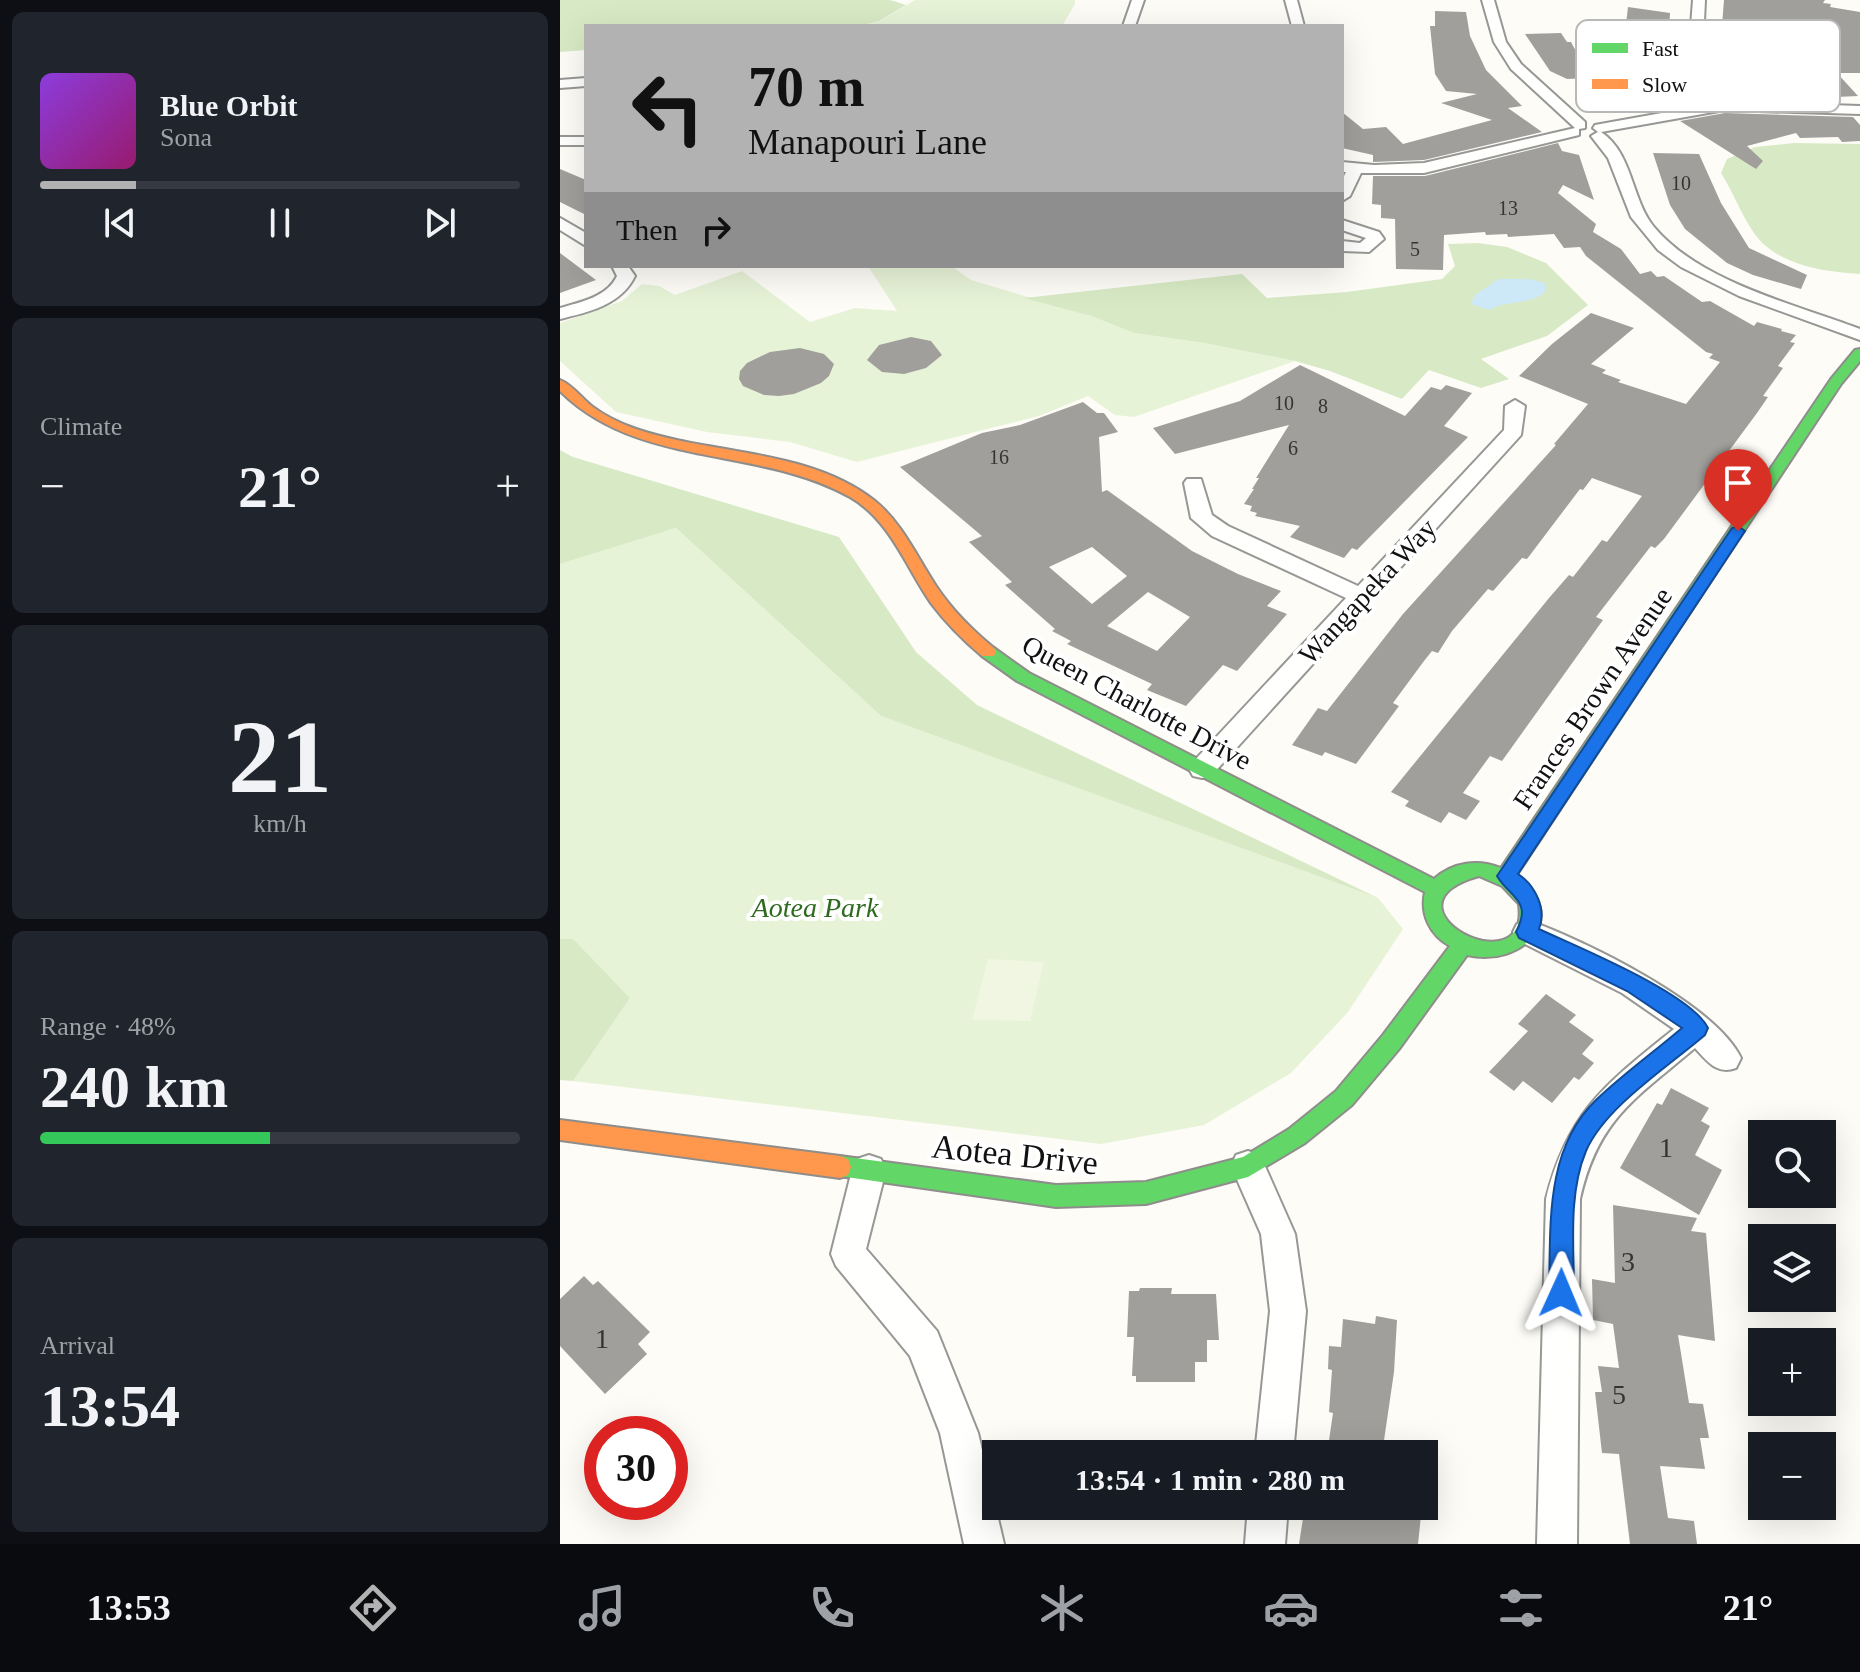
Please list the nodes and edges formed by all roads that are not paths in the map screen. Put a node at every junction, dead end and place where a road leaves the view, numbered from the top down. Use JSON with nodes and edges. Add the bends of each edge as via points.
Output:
{"nodes":[{"id":1,"x":1138,"y":0,"type":"edge"},
{"id":2,"x":1291,"y":0,"type":"edge"},
{"id":3,"x":1488,"y":0,"type":"edge"},
{"id":4,"x":1699,"y":0,"type":"edge"},
{"id":5,"x":1698,"y":20,"type":"edge"},
{"id":6,"x":1130,"y":24,"type":"edge"},
{"id":7,"x":1297,"y":24,"type":"edge"},
{"id":8,"x":584,"y":82,"type":"edge"},
{"id":9,"x":560,"y":84,"type":"edge"},
{"id":10,"x":1840,"y":109,"type":"edge"},
{"id":11,"x":1860,"y":110,"type":"edge"},
{"id":12,"x":1699,"y":112,"type":"edge"},
{"id":13,"x":1577,"y":129,"type":"junction"},
{"id":14,"x":1599,"y":132,"type":"junction"},
{"id":15,"x":560,"y":141,"type":"edge"},
{"id":16,"x":584,"y":141,"type":"edge"},
{"id":17,"x":1348,"y":168,"type":"edge"},
{"id":18,"x":560,"y":223,"type":"edge"},
{"id":19,"x":1344,"y":226,"type":"edge"},
{"id":20,"x":584,"y":240,"type":"edge"},
{"id":21,"x":1344,"y":246,"type":"edge"},
{"id":22,"x":621,"y":268,"type":"edge"},
{"id":23,"x":560,"y":314,"type":"edge"},
{"id":24,"x":1860,"y":335,"type":"edge"},
{"id":25,"x":1860,"y":353,"type":"edge"},
{"id":26,"x":560,"y":384,"type":"edge"},
{"id":27,"x":1515,"y":406,"type":"dead end"},
{"id":28,"x":1194,"y":483,"type":"dead end"},
{"id":29,"x":1361,"y":596,"type":"junction"},
{"id":30,"x":1202,"y":769,"type":"junction"},
{"id":31,"x":1506,"y":876,"type":"junction"},
{"id":32,"x":1434,"y":888,"type":"junction"},
{"id":33,"x":1527,"y":932,"type":"junction"},
{"id":34,"x":1463,"y":944,"type":"junction"},
{"id":35,"x":1698,"y":1028,"type":"junction"},
{"id":36,"x":1725,"y":1058,"type":"dead end"},
{"id":37,"x":560,"y":1130,"type":"edge"},
{"id":38,"x":1248,"y":1166,"type":"junction"},
{"id":39,"x":869,"y":1170,"type":"junction"},
{"id":40,"x":1275,"y":1440,"type":"edge"},
{"id":41,"x":1267,"y":1520,"type":"edge"},
{"id":42,"x":984,"y":1544,"type":"edge"},
{"id":43,"x":1265,"y":1544,"type":"edge"},
{"id":44,"x":1557,"y":1544,"type":"edge"}],
"edges":[{"from":1,"to":6,"type":"street"},
{"from":2,"to":7,"type":"street"},
{"from":3,"to":13,"type":"street","via":[[1510,59]]},
{"from":4,"to":5,"type":"street"},
{"from":8,"to":9,"type":"street"},
{"from":10,"to":11,"type":"street"},
{"from":12,"to":14,"type":"street"},
{"from":13,"to":14,"type":"street"},
{"from":13,"to":17,"type":"street","via":[[1424,168]]},
{"from":14,"to":24,"type":"street","via":[[1619,161],[1644,227],[1668,251],[1714,278]]},
{"from":15,"to":16,"type":"street"},
{"from":18,"to":20,"type":"street"},
{"from":19,"to":21,"type":"street","via":[[1376,239],[1363,248]]},
{"from":22,"to":23,"type":"street","via":[[626,276],[621,289]]},
{"from":25,"to":31,"type":"street","name":"Frances Brown Avenue"},
{"from":26,"to":30,"type":"street","name":"Queen Charlotte Drive","via":[[595,415],[642,436],[797,469],[858,495],[889,520],[940,604],[985,650],[1053,695]]},
{"from":27,"to":29,"type":"street","name":"Wangapeka Way","via":[[1514,431]]},
{"from":28,"to":29,"type":"street","via":[[1202,518],[1220,531]]},
{"from":29,"to":30,"type":"street","name":"Wangapeka Way"},
{"from":30,"to":32,"type":"street","name":"Queen Charlotte Drive"},
{"from":31,"to":32,"type":"street","via":[[1465,869],[1452,872]]},
{"from":31,"to":33,"type":"street","via":[[1531,902]]},
{"from":32,"to":34,"type":"street","via":[[1431,913]]},
{"from":33,"to":34,"type":"street","via":[[1518,941],[1492,949]]},
{"from":33,"to":35,"type":"street","via":[[1634,984]]},
{"from":34,"to":38,"type":"street","name":"Aotea Drive","via":[[1344,1098]]},
{"from":35,"to":36,"type":"street"},
{"from":35,"to":44,"type":"street","via":[[1603,1108],[1585,1131],[1567,1174]]},
{"from":37,"to":39,"type":"street","name":"Aotea Drive"},
{"from":38,"to":39,"type":"street","name":"Aotea Drive","via":[[1146,1193],[1097,1196],[1056,1196]]},
{"from":38,"to":40,"type":"street","via":[[1278,1234],[1288,1311]]},
{"from":39,"to":42,"type":"street","via":[[848,1254],[924,1344],[959,1433]]},
{"from":41,"to":43,"type":"street"}]}
